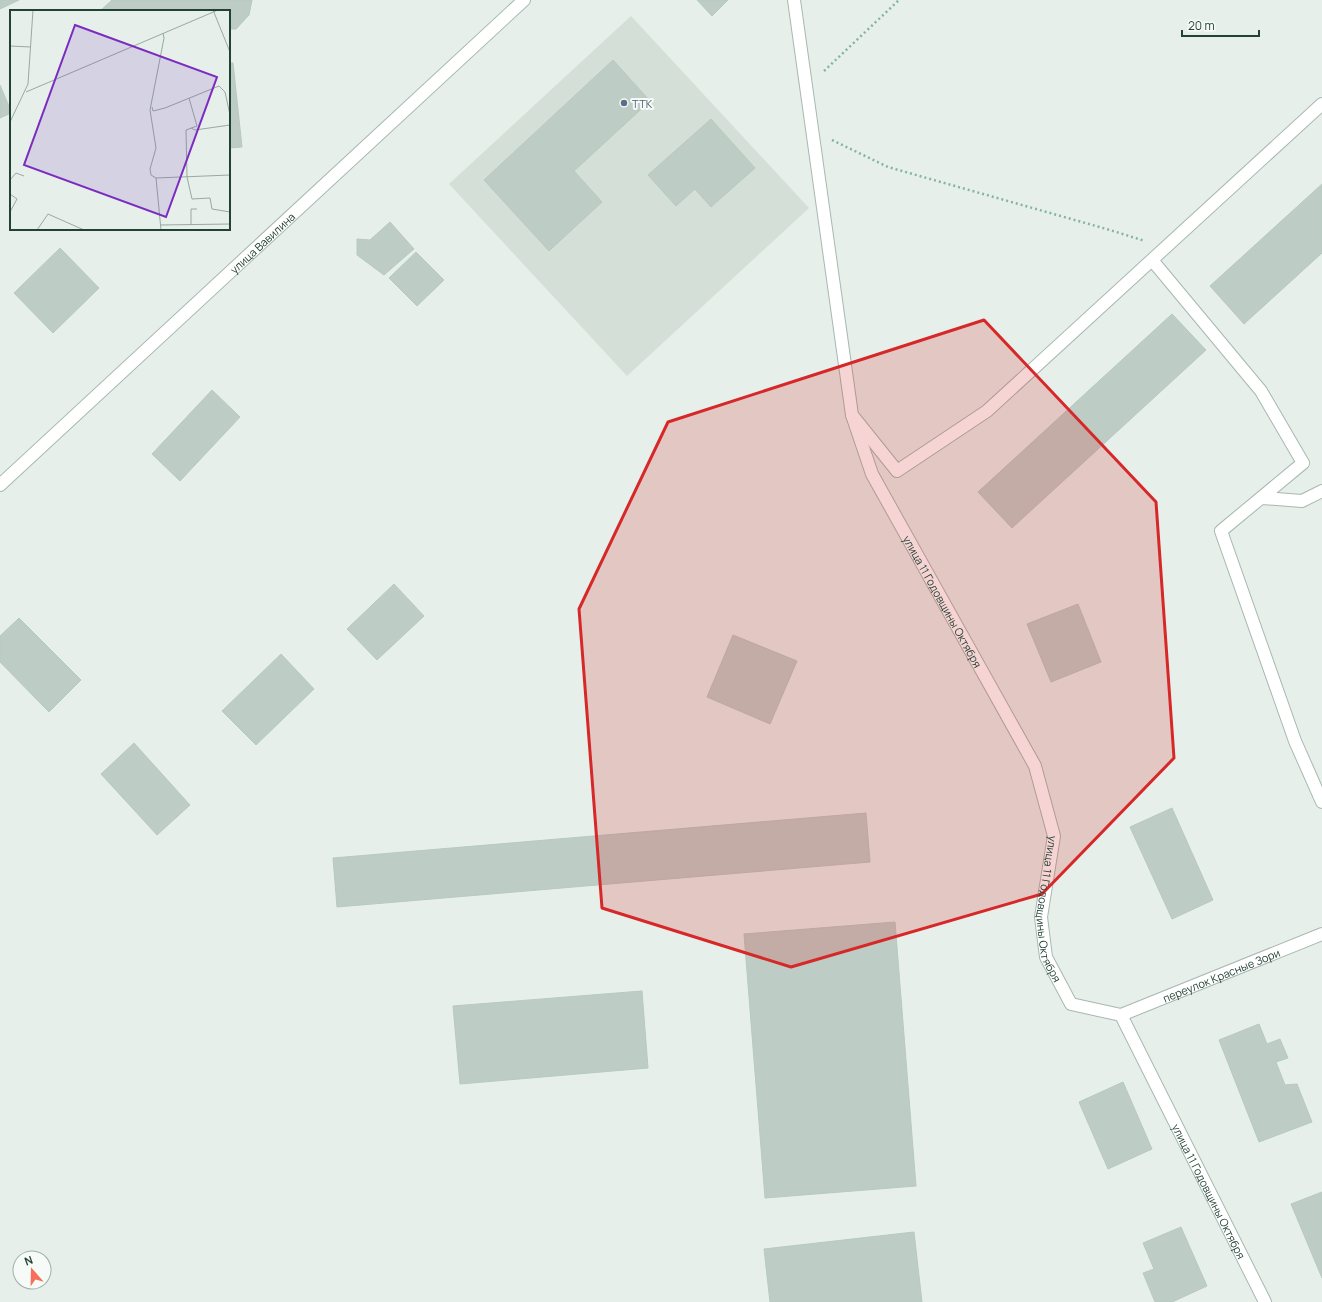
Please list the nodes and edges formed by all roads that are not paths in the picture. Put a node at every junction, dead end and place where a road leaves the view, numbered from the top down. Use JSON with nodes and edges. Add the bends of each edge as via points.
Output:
{"nodes":[{"id":1,"x":524,"y":0,"type":"edge"},
{"id":2,"x":794,"y":0,"type":"edge"},
{"id":3,"x":1322,"y":104,"type":"edge"},
{"id":4,"x":1152,"y":260,"type":"junction"},
{"id":5,"x":852,"y":415,"type":"junction"},
{"id":6,"x":0,"y":485,"type":"edge"},
{"id":7,"x":1322,"y":491,"type":"edge"},
{"id":8,"x":1262,"y":498,"type":"junction"},
{"id":9,"x":1322,"y":802,"type":"edge"},
{"id":10,"x":1322,"y":934,"type":"edge"},
{"id":11,"x":1121,"y":1015,"type":"junction"},
{"id":12,"x":1265,"y":1302,"type":"edge"}],
"edges":[{"from":1,"to":6,"type":"street","name":"улица Вавилина"},
{"from":2,"to":5,"type":"street","name":"улица 11 Годовщины Октября"},
{"from":3,"to":4,"type":"street"},
{"from":4,"to":5,"type":"street","via":[[987,411],[897,471]]},
{"from":4,"to":8,"type":"street","via":[[1261,391],[1303,463]]},
{"from":5,"to":11,"type":"street","name":"улица 11 Годовщины Октября","via":[[872,474],[1035,766],[1054,836],[1041,917],[1046,957],[1071,1004]]},
{"from":7,"to":8,"type":"street","via":[[1302,501]]},
{"from":8,"to":9,"type":"street","via":[[1221,531],[1295,741]]},
{"from":10,"to":11,"type":"street","name":"переулок Красные Зори"},
{"from":11,"to":12,"type":"street","name":"улица 11 Годовщины Октября"}]}
